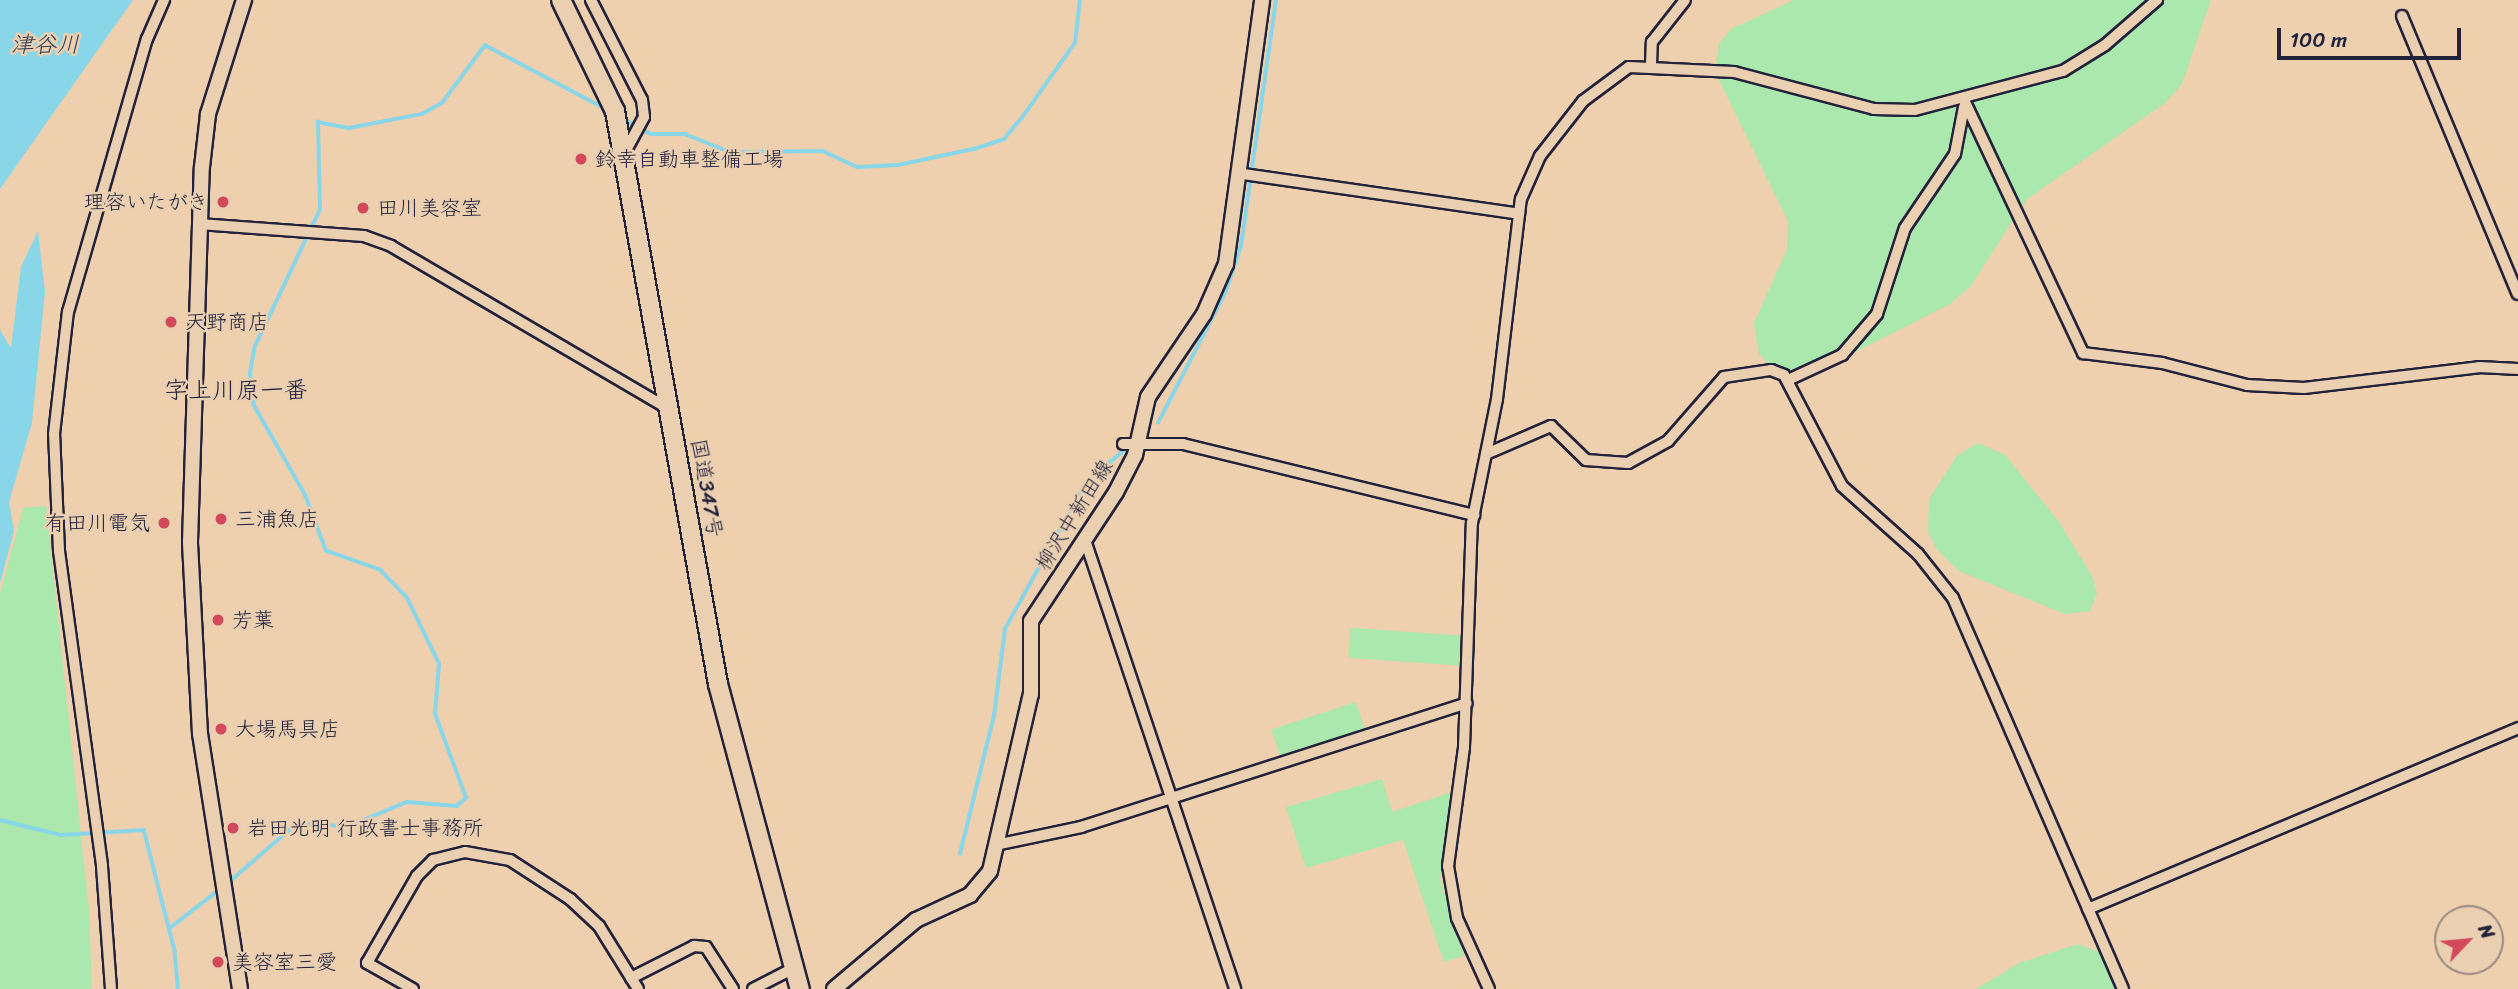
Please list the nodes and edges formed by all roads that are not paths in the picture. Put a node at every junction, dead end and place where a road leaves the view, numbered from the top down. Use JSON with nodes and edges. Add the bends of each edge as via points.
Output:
{"nodes":[{"id":1,"x":164,"y":0,"type":"edge"},
{"id":2,"x":244,"y":0,"type":"edge"},
{"id":3,"x":561,"y":0,"type":"edge"},
{"id":4,"x":591,"y":0,"type":"edge"},
{"id":5,"x":1262,"y":0,"type":"edge"},
{"id":6,"x":1685,"y":0,"type":"edge"},
{"id":7,"x":2157,"y":0,"type":"edge"},
{"id":8,"x":2403,"y":16,"type":"dead end"},
{"id":9,"x":1651,"y":65,"type":"junction"},
{"id":10,"x":1964,"y":100,"type":"junction"},
{"id":11,"x":623,"y":154,"type":"junction"},
{"id":12,"x":1243,"y":174,"type":"junction"},
{"id":13,"x":1519,"y":214,"type":"junction"},
{"id":14,"x":200,"y":224,"type":"junction"},
{"id":15,"x":2518,"y":294,"type":"edge"},
{"id":16,"x":2518,"y":369,"type":"edge"},
{"id":17,"x":1788,"y":380,"type":"junction"},
{"id":18,"x":671,"y":411,"type":"junction"},
{"id":19,"x":1130,"y":445,"type":"junction"},
{"id":20,"x":1486,"y":454,"type":"junction"},
{"id":21,"x":1474,"y":515,"type":"junction"},
{"id":22,"x":1085,"y":540,"type":"junction"},
{"id":23,"x":1467,"y":703,"type":"junction"},
{"id":24,"x":2518,"y":728,"type":"edge"},
{"id":25,"x":1171,"y":799,"type":"junction"},
{"id":26,"x":995,"y":845,"type":"junction"},
{"id":27,"x":2088,"y":909,"type":"junction"},
{"id":28,"x":794,"y":968,"type":"junction"},
{"id":29,"x":631,"y":978,"type":"junction"},
{"id":30,"x":111,"y":989,"type":"edge"},
{"id":31,"x":240,"y":989,"type":"edge"},
{"id":32,"x":413,"y":989,"type":"edge"},
{"id":33,"x":638,"y":989,"type":"edge"},
{"id":34,"x":733,"y":989,"type":"edge"},
{"id":35,"x":753,"y":989,"type":"edge"},
{"id":36,"x":800,"y":989,"type":"edge"},
{"id":37,"x":834,"y":989,"type":"edge"},
{"id":38,"x":1235,"y":989,"type":"edge"},
{"id":39,"x":1489,"y":989,"type":"edge"},
{"id":40,"x":2123,"y":989,"type":"edge"}],
"edges":[{"from":1,"to":30,"type":"street","via":[[147,39],[68,312],[54,434],[59,551],[102,865]]},
{"from":2,"to":14,"type":"main road","via":[[208,114]]},
{"from":3,"to":11,"type":"highway","name":"国道347号","via":[[615,111]]},
{"from":4,"to":11,"type":"street","via":[[631,72],[644,117],[637,138]]},
{"from":5,"to":12,"type":"main road","name":"柳沢中新田線"},
{"from":6,"to":9,"type":"street","via":[[1652,42]]},
{"from":7,"to":10,"type":"street","via":[[2105,45],[2063,71]]},
{"from":8,"to":15,"type":"street"},
{"from":9,"to":10,"type":"street","via":[[1734,72],[1874,109],[1915,110]]},
{"from":9,"to":13,"type":"street","via":[[1611,76],[1583,101],[1540,156]]},
{"from":10,"to":16,"type":"street","via":[[2083,353],[2292,388],[2479,367]]},
{"from":10,"to":17,"type":"street","via":[[1955,154],[1905,228],[1877,314],[1842,355]]},
{"from":11,"to":18,"type":"highway","name":"国道347号"},
{"from":12,"to":13,"type":"street"},
{"from":12,"to":19,"type":"main road","name":"柳沢中新田線","via":[[1226,264],[1204,314],[1148,397]]},
{"from":13,"to":20,"type":"street"},
{"from":14,"to":18,"type":"street","via":[[364,236],[440,271]]},
{"from":14,"to":31,"type":"main road","via":[[190,555],[200,734]]},
{"from":17,"to":20,"type":"street","via":[[1771,370],[1724,377],[1668,441],[1628,463],[1586,460],[1551,426]]},
{"from":17,"to":27,"type":"street","via":[[1842,486],[1918,554],[1953,598]]},
{"from":18,"to":28,"type":"highway","name":"国道347号","via":[[719,684]]},
{"from":19,"to":21,"type":"street","via":[[1183,444]]},
{"from":19,"to":22,"type":"main road","name":"柳沢中新田線"},
{"from":20,"to":21,"type":"street"},
{"from":21,"to":23,"type":"street"},
{"from":22,"to":25,"type":"street"},
{"from":22,"to":26,"type":"main road","name":"柳沢中新田線","via":[[1031,621],[1031,694]]},
{"from":23,"to":25,"type":"street"},
{"from":23,"to":39,"type":"street","via":[[1449,882]]},
{"from":24,"to":27,"type":"street"},
{"from":25,"to":26,"type":"street","via":[[1012,846]]},
{"from":25,"to":38,"type":"street"},
{"from":26,"to":37,"type":"main road","name":"柳沢中新田線","via":[[990,871],[970,895],[916,920]]},
{"from":27,"to":40,"type":"street"},
{"from":28,"to":35,"type":"street"},
{"from":28,"to":36,"type":"highway","name":"国道347号"},
{"from":29,"to":32,"type":"street","via":[[599,926],[570,899],[510,860],[465,852],[433,860],[422,870],[368,963]]},
{"from":29,"to":33,"type":"street"},
{"from":29,"to":34,"type":"street","via":[[694,946],[706,947]]}]}
